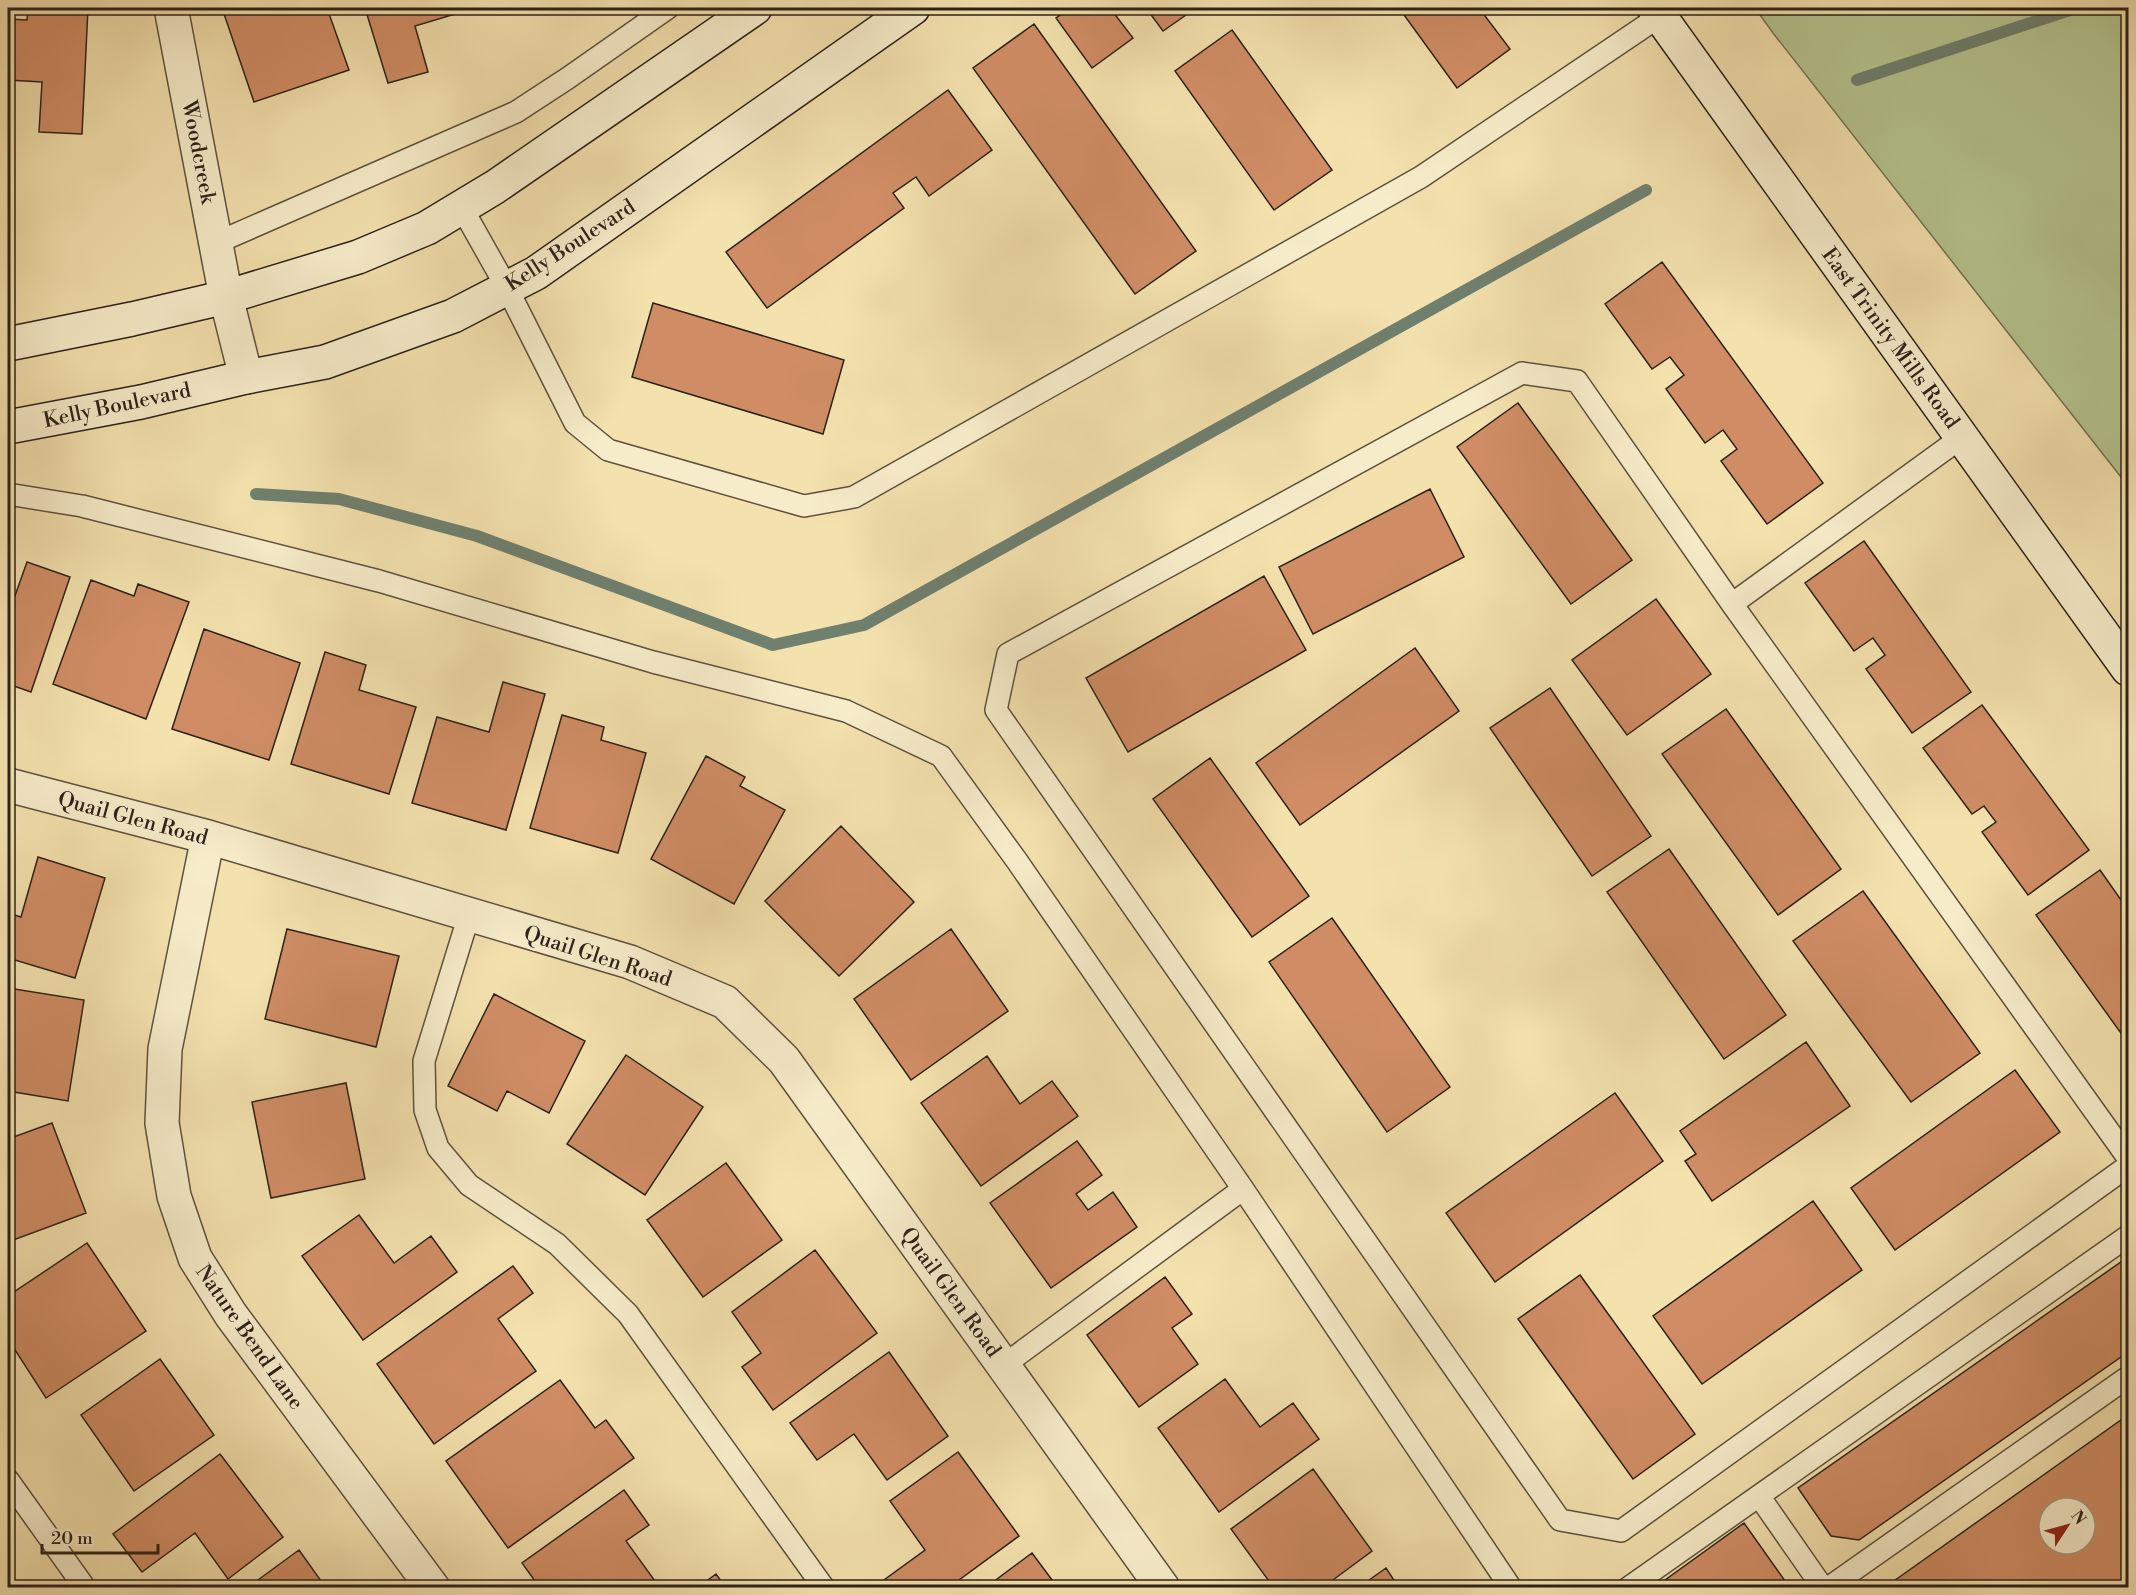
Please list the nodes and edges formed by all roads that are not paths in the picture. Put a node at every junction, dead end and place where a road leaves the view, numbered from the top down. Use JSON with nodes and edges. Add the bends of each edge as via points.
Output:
{"nodes":[{"id":1,"x":171,"y":8,"type":"edge"},
{"id":2,"x":668,"y":8,"type":"edge"},
{"id":3,"x":755,"y":8,"type":"edge"},
{"id":4,"x":913,"y":8,"type":"edge"},
{"id":5,"x":1657,"y":12,"type":"edge"},
{"id":6,"x":462,"y":207,"type":"junction"},
{"id":7,"x":216,"y":243,"type":"junction"},
{"id":8,"x":507,"y":288,"type":"junction"},
{"id":9,"x":226,"y":297,"type":"junction"},
{"id":10,"x":8,"y":344,"type":"edge"},
{"id":11,"x":246,"y":377,"type":"junction"},
{"id":12,"x":8,"y":427,"type":"edge"},
{"id":13,"x":1962,"y":437,"type":"junction"},
{"id":14,"x":8,"y":494,"type":"edge"},
{"id":15,"x":1732,"y":604,"type":"junction"},
{"id":16,"x":2128,"y":669,"type":"edge"},
{"id":17,"x":8,"y":785,"type":"edge"},
{"id":18,"x":208,"y":837,"type":"junction"},
{"id":19,"x":469,"y":915,"type":"junction"},
{"id":20,"x":2128,"y":1158,"type":"edge"},
{"id":21,"x":2128,"y":1166,"type":"edge"},
{"id":22,"x":1243,"y":1189,"type":"junction"},
{"id":23,"x":2128,"y":1236,"type":"edge"},
{"id":24,"x":1004,"y":1365,"type":"junction"},
{"id":25,"x":2128,"y":1377,"type":"edge"},
{"id":26,"x":8,"y":1480,"type":"edge"},
{"id":27,"x":1759,"y":1496,"type":"junction"},
{"id":28,"x":85,"y":1587,"type":"edge"},
{"id":29,"x":433,"y":1587,"type":"edge"},
{"id":30,"x":824,"y":1587,"type":"edge"},
{"id":31,"x":1163,"y":1587,"type":"edge"},
{"id":32,"x":1511,"y":1587,"type":"edge"},
{"id":33,"x":1628,"y":1587,"type":"edge"},
{"id":34,"x":1822,"y":1587,"type":"edge"},
{"id":35,"x":1828,"y":1587,"type":"edge"}],
"edges":[{"from":1,"to":7,"type":"street","name":"Woodcreek"},
{"from":2,"to":7,"type":"lane","via":[[516,112]]},
{"from":3,"to":6,"type":"street"},
{"from":4,"to":8,"type":"street","name":"Kelly Boulevard","via":[[536,273]]},
{"from":5,"to":8,"type":"lane","via":[[1421,177],[854,497],[804,506],[608,450],[575,423]]},
{"from":5,"to":13,"type":"street","name":"East Trinity Mills Road"},
{"from":6,"to":8,"type":"lane"},
{"from":6,"to":9,"type":"street","via":[[427,228],[358,257]]},
{"from":7,"to":9,"type":"street","name":"Woodcreek"},
{"from":8,"to":11,"type":"street","name":"Kelly Boulevard","via":[[453,316],[325,362]]},
{"from":9,"to":10,"type":"street"},
{"from":9,"to":11,"type":"street","name":"Woodcreek"},
{"from":11,"to":12,"type":"street","name":"Kelly Boulevard"},
{"from":13,"to":15,"type":"lane"},
{"from":13,"to":16,"type":"street","name":"East Trinity Mills Road"},
{"from":14,"to":22,"type":"lane","via":[[81,506],[379,581],[653,662],[846,711],[941,756]]},
{"from":15,"to":20,"type":"lane"},
{"from":15,"to":21,"type":"lane","via":[[1577,381],[1522,373],[1008,654],[996,710],[1560,1520],[1620,1531]]},
{"from":17,"to":18,"type":"street","name":"Quail Glen Road"},
{"from":18,"to":19,"type":"street","name":"Quail Glen Road"},
{"from":18,"to":29,"type":"street","name":"Nature Bend Lane","via":[[165,1048],[162,1123],[174,1196],[195,1258],[231,1315]]},
{"from":19,"to":24,"type":"street","name":"Quail Glen Road","via":[[630,962],[724,1002],[784,1060]]},
{"from":19,"to":30,"type":"lane","via":[[424,1061],[425,1110],[438,1148],[469,1185],[557,1244],[628,1314]]},
{"from":22,"to":24,"type":"lane"},
{"from":22,"to":32,"type":"lane"},
{"from":23,"to":27,"type":"lane"},
{"from":24,"to":31,"type":"street","name":"Quail Glen Road"},
{"from":25,"to":35,"type":"lane"},
{"from":26,"to":28,"type":"lane"},
{"from":27,"to":33,"type":"lane"},
{"from":27,"to":34,"type":"lane"}]}
